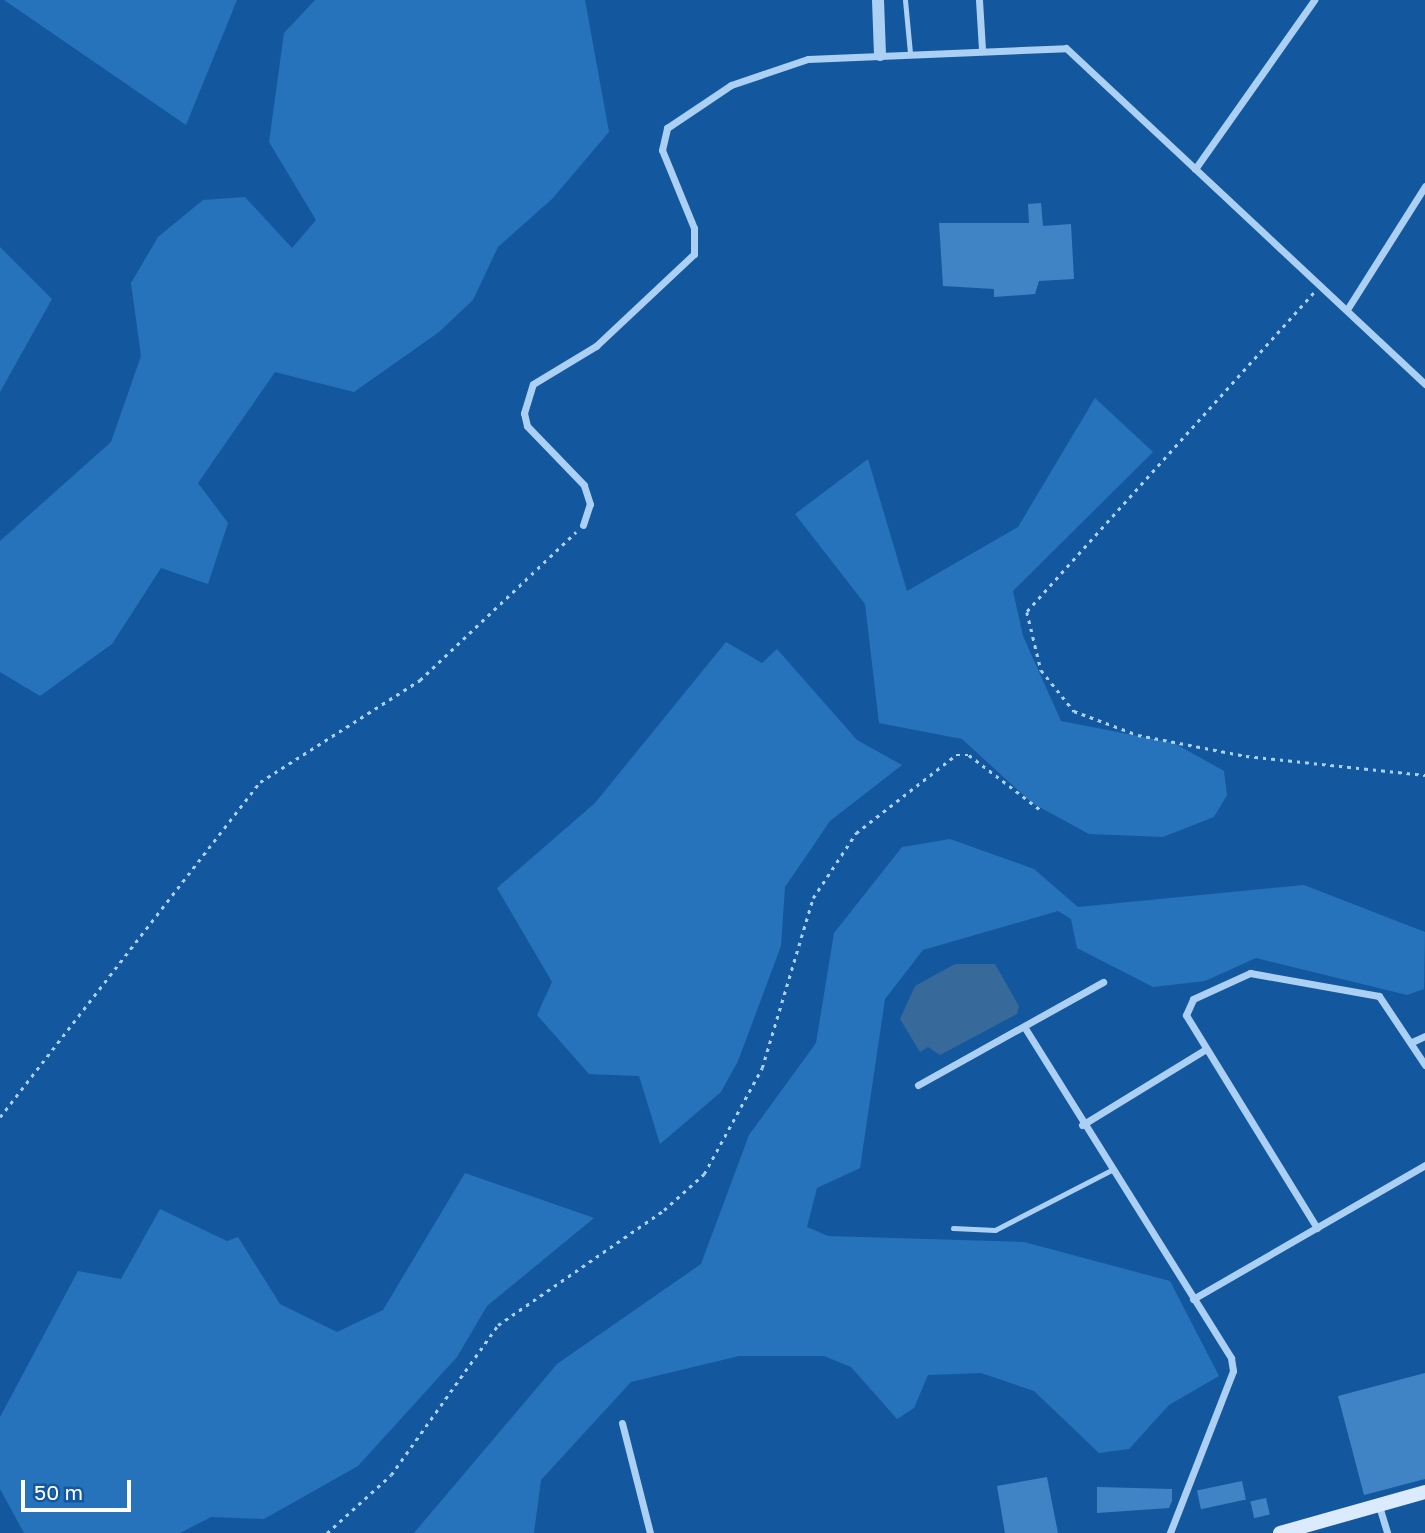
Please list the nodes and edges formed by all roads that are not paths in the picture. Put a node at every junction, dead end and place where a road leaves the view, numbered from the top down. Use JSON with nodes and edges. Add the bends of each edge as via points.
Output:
{"nodes":[{"id":1,"x":877,"y":0,"type":"edge"},
{"id":2,"x":905,"y":0,"type":"edge"},
{"id":3,"x":979,"y":0,"type":"edge"},
{"id":4,"x":1314,"y":0,"type":"edge"},
{"id":5,"x":982,"y":48,"type":"junction"},
{"id":6,"x":910,"y":53,"type":"junction"},
{"id":7,"x":880,"y":55,"type":"junction"},
{"id":8,"x":1195,"y":169,"type":"junction"},
{"id":9,"x":1425,"y":186,"type":"edge"},
{"id":10,"x":1348,"y":308,"type":"junction"},
{"id":11,"x":1425,"y":384,"type":"edge"},
{"id":12,"x":583,"y":525,"type":"road end"},
{"id":13,"x":1103,"y":982,"type":"dead end"},
{"id":14,"x":1025,"y":1028,"type":"junction"},
{"id":15,"x":1425,"y":1036,"type":"edge"},
{"id":16,"x":1412,"y":1042,"type":"junction"},
{"id":17,"x":1206,"y":1049,"type":"junction"},
{"id":18,"x":1425,"y":1065,"type":"edge"},
{"id":19,"x":918,"y":1085,"type":"dead end"},
{"id":20,"x":1082,"y":1125,"type":"junction"},
{"id":21,"x":1425,"y":1165,"type":"edge"},
{"id":22,"x":1111,"y":1170,"type":"junction"},
{"id":23,"x":953,"y":1228,"type":"dead end"},
{"id":24,"x":1317,"y":1228,"type":"junction"},
{"id":25,"x":1193,"y":1299,"type":"junction"},
{"id":26,"x":622,"y":1423,"type":"dead end"},
{"id":27,"x":1425,"y":1493,"type":"edge"},
{"id":28,"x":1379,"y":1506,"type":"junction"},
{"id":29,"x":650,"y":1533,"type":"edge"},
{"id":30,"x":1170,"y":1533,"type":"edge"},
{"id":31,"x":1280,"y":1533,"type":"edge"},
{"id":32,"x":1387,"y":1533,"type":"edge"}],
"edges":[{"from":1,"to":7,"type":"street"},
{"from":2,"to":6,"type":"lane"},
{"from":3,"to":5,"type":"street"},
{"from":4,"to":8,"type":"street"},
{"from":5,"to":6,"type":"street"},
{"from":5,"to":8,"type":"street","via":[[1066,48]]},
{"from":6,"to":7,"type":"street"},
{"from":7,"to":12,"type":"street","via":[[808,59],[762,71],[667,128],[662,150],[694,228],[694,254],[596,346],[533,384],[525,401],[531,432],[584,485],[590,504]]},
{"from":8,"to":10,"type":"street"},
{"from":9,"to":10,"type":"street"},
{"from":10,"to":11,"type":"street"},
{"from":13,"to":14,"type":"street"},
{"from":14,"to":19,"type":"street"},
{"from":14,"to":20,"type":"street"},
{"from":15,"to":16,"type":"street"},
{"from":16,"to":17,"type":"street","via":[[1384,999],[1250,974],[1193,999],[1186,1015]]},
{"from":16,"to":18,"type":"street"},
{"from":17,"to":20,"type":"street"},
{"from":17,"to":24,"type":"street"},
{"from":20,"to":22,"type":"street"},
{"from":21,"to":24,"type":"street"},
{"from":22,"to":23,"type":"lane","via":[[995,1230]]},
{"from":22,"to":25,"type":"street"},
{"from":24,"to":25,"type":"street"},
{"from":25,"to":30,"type":"street","via":[[1233,1371]]},
{"from":26,"to":29,"type":"street"},
{"from":27,"to":28,"type":"main road"},
{"from":28,"to":31,"type":"main road"},
{"from":28,"to":32,"type":"street"}]}
